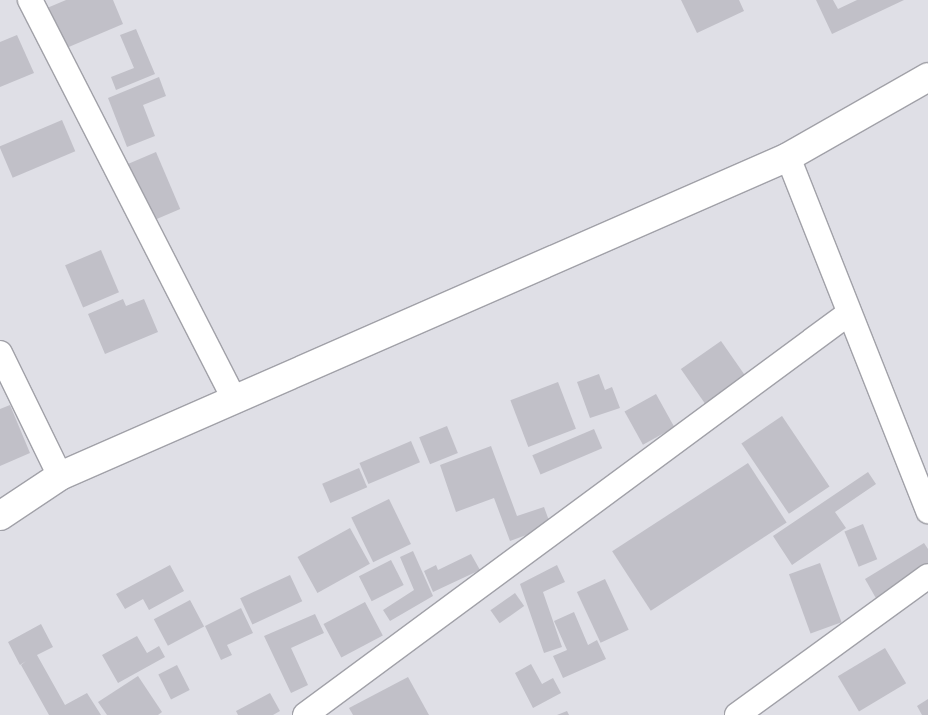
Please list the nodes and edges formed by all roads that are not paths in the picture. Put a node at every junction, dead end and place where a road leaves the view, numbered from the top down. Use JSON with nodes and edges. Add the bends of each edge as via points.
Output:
{"nodes":[{"id":1,"x":30,"y":0,"type":"edge"},
{"id":2,"x":928,"y":77,"type":"edge"},
{"id":3,"x":788,"y":157,"type":"junction"},
{"id":4,"x":850,"y":313,"type":"junction"},
{"id":5,"x":0,"y":353,"type":"edge"},
{"id":6,"x":234,"y":400,"type":"junction"},
{"id":7,"x":60,"y":476,"type":"junction"},
{"id":8,"x":928,"y":511,"type":"edge"},
{"id":9,"x":0,"y":516,"type":"edge"},
{"id":10,"x":928,"y":576,"type":"edge"},
{"id":11,"x":304,"y":715,"type":"edge"},
{"id":12,"x":736,"y":715,"type":"edge"}],
"edges":[{"from":1,"to":6,"type":"street"},
{"from":2,"to":3,"type":"street"},
{"from":3,"to":4,"type":"street"},
{"from":3,"to":6,"type":"street"},
{"from":4,"to":8,"type":"street"},
{"from":4,"to":11,"type":"street"},
{"from":5,"to":7,"type":"street"},
{"from":6,"to":7,"type":"street"},
{"from":7,"to":9,"type":"street"},
{"from":10,"to":12,"type":"street"}]}
